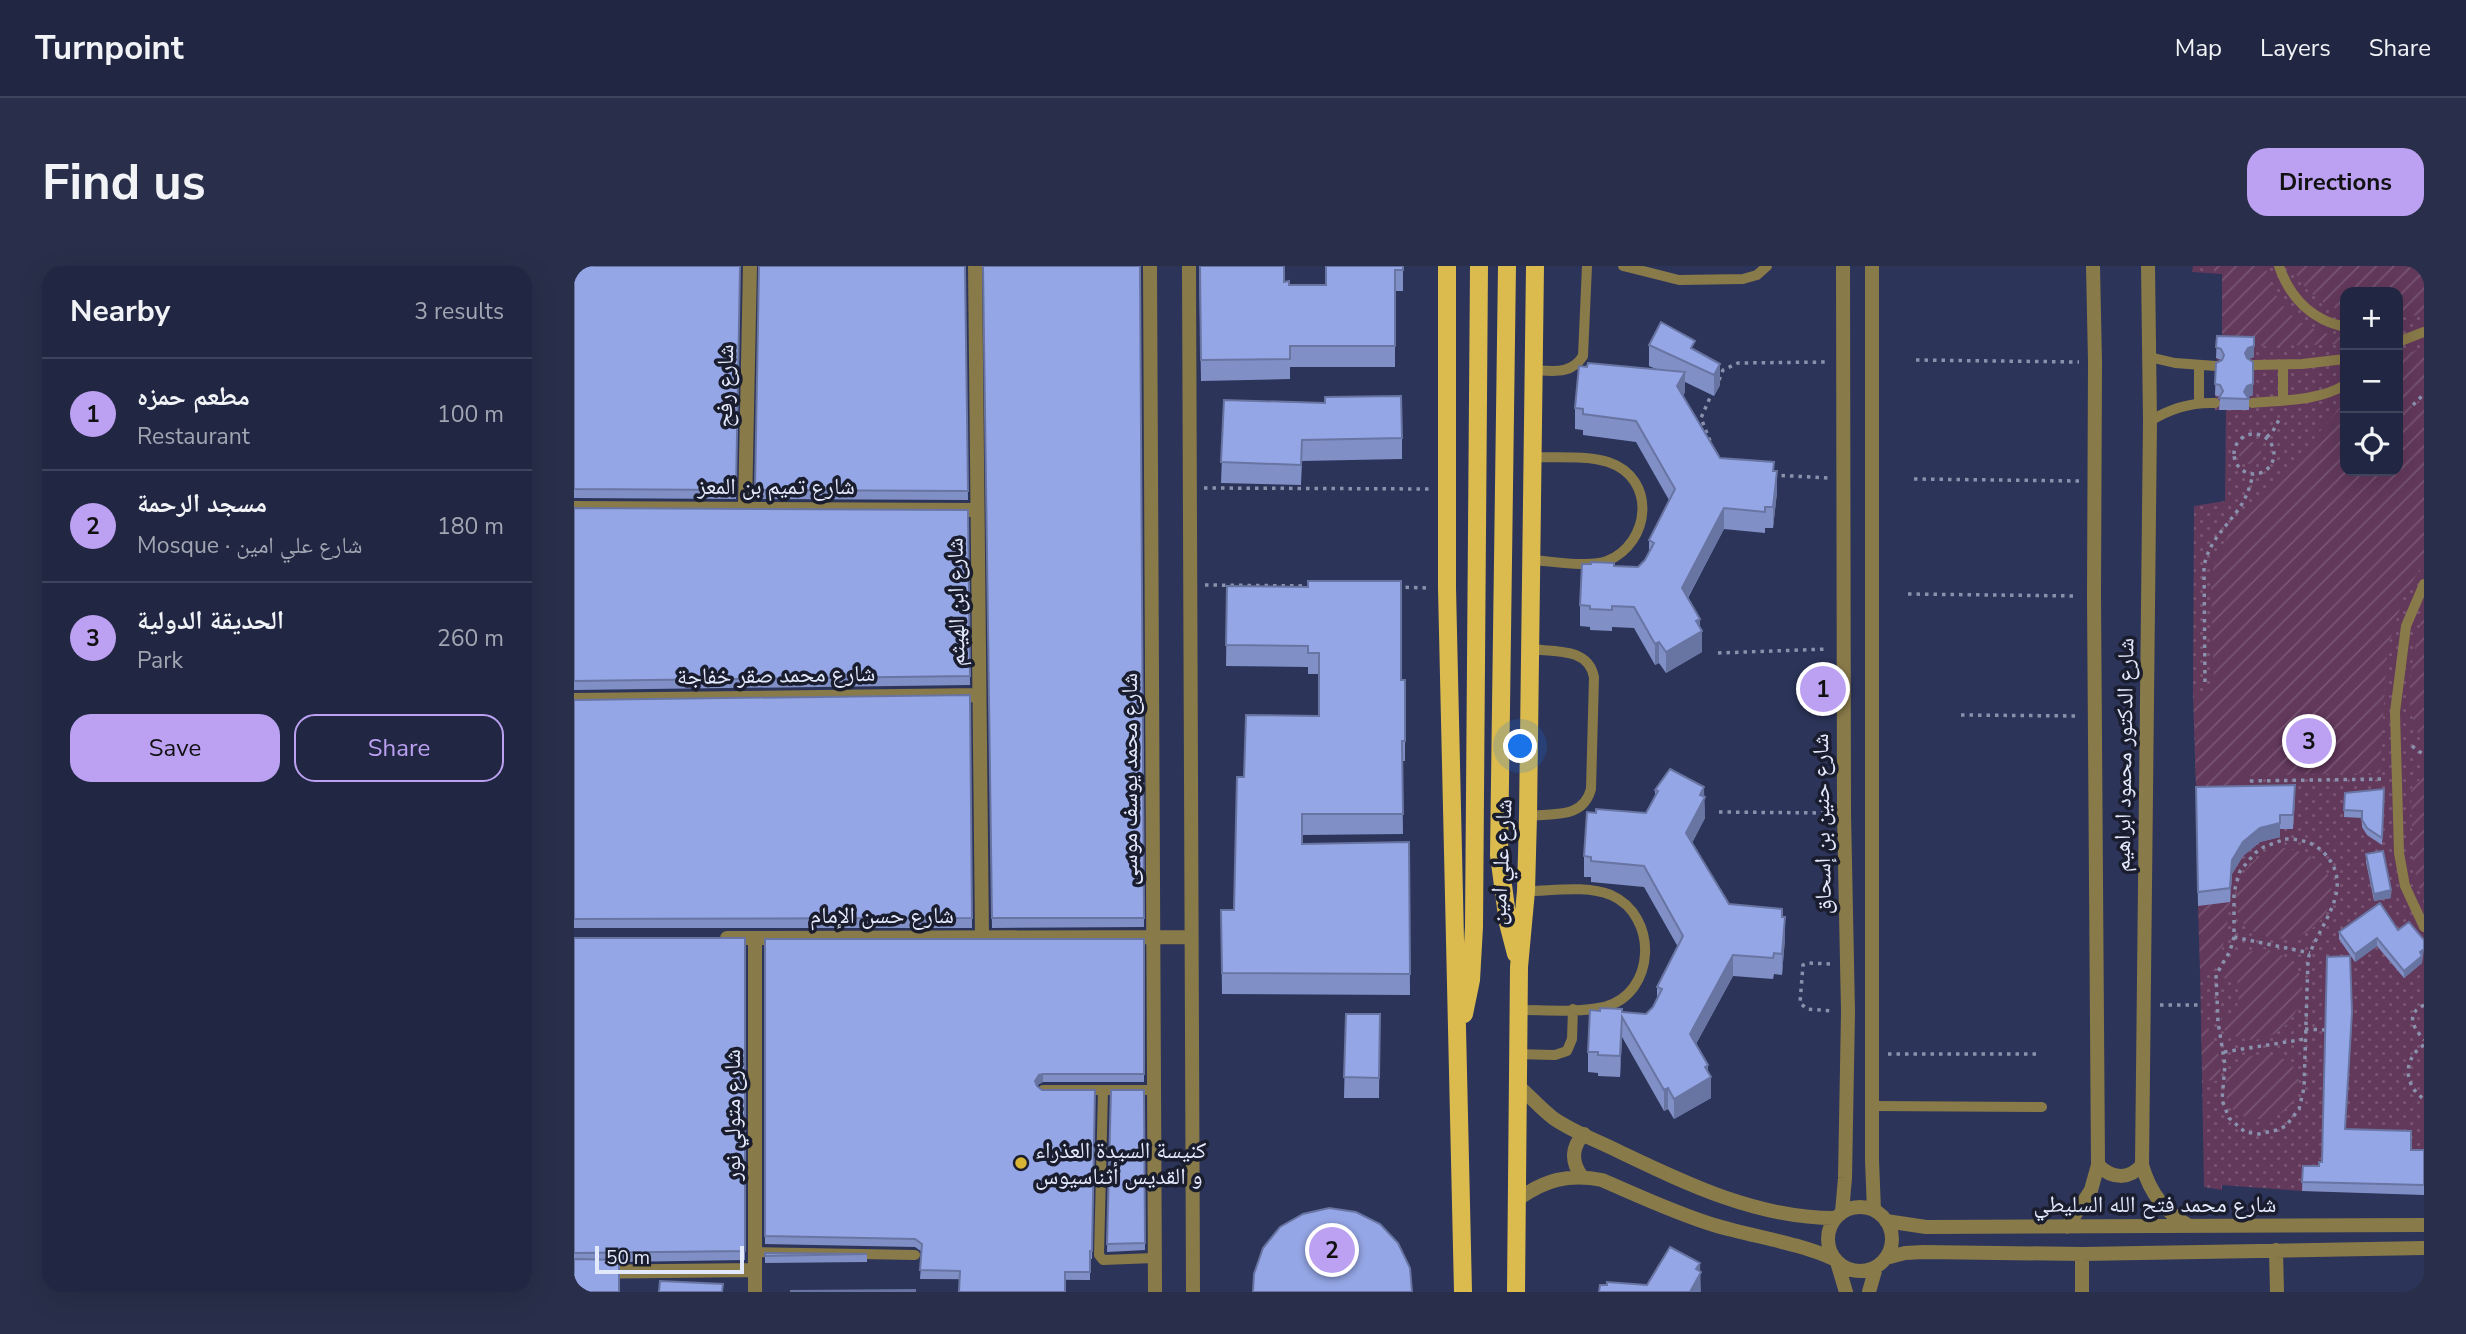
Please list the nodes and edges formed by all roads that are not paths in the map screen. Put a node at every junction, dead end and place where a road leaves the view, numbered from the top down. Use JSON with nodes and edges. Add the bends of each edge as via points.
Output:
{"nodes":[{"id":1,"x":750,"y":266,"type":"edge"},
{"id":2,"x":975,"y":266,"type":"edge"},
{"id":3,"x":1150,"y":266,"type":"edge"},
{"id":4,"x":1189,"y":266,"type":"edge"},
{"id":5,"x":1447,"y":266,"type":"edge"},
{"id":6,"x":1479,"y":266,"type":"edge"},
{"id":7,"x":1507,"y":266,"type":"edge"},
{"id":8,"x":1535,"y":266,"type":"edge"},
{"id":9,"x":1587,"y":266,"type":"edge"},
{"id":10,"x":1623,"y":266,"type":"edge"},
{"id":11,"x":1767,"y":266,"type":"edge"},
{"id":12,"x":1843,"y":266,"type":"edge"},
{"id":13,"x":1872,"y":266,"type":"edge"},
{"id":14,"x":2092,"y":266,"type":"edge"},
{"id":15,"x":2148,"y":266,"type":"edge"},
{"id":16,"x":2279,"y":266,"type":"edge"},
{"id":17,"x":2340,"y":325,"type":"edge"},
{"id":18,"x":2424,"y":332,"type":"edge"},
{"id":19,"x":2403,"y":338,"type":"edge"},
{"id":20,"x":2149,"y":357,"type":"junction"},
{"id":21,"x":2340,"y":359,"type":"edge"},
{"id":22,"x":2253,"y":365,"type":"edge"},
{"id":23,"x":2283,"y":365,"type":"junction"},
{"id":24,"x":2199,"y":366,"type":"junction"},
{"id":25,"x":2216,"y":366,"type":"edge"},
{"id":26,"x":1533,"y":370,"type":"junction"},
{"id":27,"x":2340,"y":388,"type":"edge"},
{"id":28,"x":2283,"y":400,"type":"junction"},
{"id":29,"x":2252,"y":402,"type":"edge"},
{"id":30,"x":2199,"y":403,"type":"junction"},
{"id":31,"x":2215,"y":403,"type":"dead end"},
{"id":32,"x":2150,"y":421,"type":"junction"},
{"id":33,"x":1533,"y":457,"type":"junction"},
{"id":34,"x":574,"y":508,"type":"edge"},
{"id":35,"x":745,"y":508,"type":"junction"},
{"id":36,"x":978,"y":510,"type":"junction"},
{"id":37,"x":1531,"y":560,"type":"junction"},
{"id":38,"x":2424,"y":584,"type":"edge"},
{"id":39,"x":1530,"y":649,"type":"junction"},
{"id":40,"x":979,"y":695,"type":"junction"},
{"id":41,"x":574,"y":700,"type":"edge"},
{"id":42,"x":1528,"y":816,"type":"junction"},
{"id":43,"x":1526,"y":891,"type":"junction"},
{"id":44,"x":2424,"y":927,"type":"edge"},
{"id":45,"x":982,"y":937,"type":"junction"},
{"id":46,"x":1152,"y":937,"type":"junction"},
{"id":47,"x":1191,"y":937,"type":"junction"},
{"id":48,"x":713,"y":938,"type":"edge"},
{"id":49,"x":755,"y":938,"type":"junction"},
{"id":50,"x":1519,"y":967,"type":"junction"},
{"id":51,"x":1573,"y":1009,"type":"junction"},
{"id":52,"x":1518,"y":1010,"type":"junction"},
{"id":53,"x":1458,"y":1049,"type":"junction"},
{"id":54,"x":1517,"y":1054,"type":"junction"},
{"id":55,"x":1517,"y":1084,"type":"junction"},
{"id":56,"x":1043,"y":1090,"type":"edge"},
{"id":57,"x":1103,"y":1090,"type":"junction"},
{"id":58,"x":1153,"y":1090,"type":"junction"},
{"id":59,"x":1872,"y":1106,"type":"junction"},
{"id":60,"x":2042,"y":1107,"type":"dead end"},
{"id":61,"x":1584,"y":1134,"type":"junction"},
{"id":62,"x":2098,"y":1165,"type":"junction"},
{"id":63,"x":2143,"y":1165,"type":"junction"},
{"id":64,"x":1582,"y":1177,"type":"junction"},
{"id":65,"x":1517,"y":1200,"type":"junction"},
{"id":66,"x":1874,"y":1210,"type":"junction"},
{"id":67,"x":1839,"y":1215,"type":"junction"},
{"id":68,"x":1886,"y":1220,"type":"junction"},
{"id":69,"x":2424,"y":1225,"type":"edge"},
{"id":70,"x":2189,"y":1226,"type":"junction"},
{"id":71,"x":2067,"y":1227,"type":"junction"},
{"id":72,"x":2424,"y":1248,"type":"edge"},
{"id":73,"x":2276,"y":1250,"type":"junction"},
{"id":74,"x":755,"y":1252,"type":"junction"},
{"id":75,"x":2082,"y":1254,"type":"junction"},
{"id":76,"x":915,"y":1255,"type":"dead end"},
{"id":77,"x":1154,"y":1258,"type":"junction"},
{"id":78,"x":1836,"y":1261,"type":"junction"},
{"id":79,"x":1881,"y":1262,"type":"junction"},
{"id":80,"x":755,"y":1270,"type":"junction"},
{"id":81,"x":574,"y":1272,"type":"edge"},
{"id":82,"x":755,"y":1292,"type":"edge"},
{"id":83,"x":1155,"y":1292,"type":"edge"},
{"id":84,"x":1193,"y":1292,"type":"edge"},
{"id":85,"x":1463,"y":1292,"type":"edge"},
{"id":86,"x":1516,"y":1292,"type":"edge"},
{"id":87,"x":1846,"y":1292,"type":"edge"},
{"id":88,"x":1870,"y":1292,"type":"edge"},
{"id":89,"x":2082,"y":1292,"type":"edge"},
{"id":90,"x":2277,"y":1292,"type":"edge"}],
"edges":[{"from":1,"to":35,"type":"street","name":"شارع رفح"},
{"from":2,"to":36,"type":"street","name":"شارع ابن الهيثم"},
{"from":3,"to":46,"type":"street","name":"شارع محمد يوسف موسى"},
{"from":4,"to":47,"type":"street"},
{"from":5,"to":53,"type":"main road","name":"شارع علي امين","via":[[1447,588]]},
{"from":6,"to":53,"type":"main road","via":[[1473,946]]},
{"from":7,"to":50,"type":"main road","via":[[1499,855]]},
{"from":8,"to":26,"type":"main road","name":"شارع علي امين"},
{"from":9,"to":26,"type":"lane","via":[[1583,356],[1569,370]]},
{"from":10,"to":11,"type":"lane","via":[[1679,280],[1743,279]]},
{"from":12,"to":67,"type":"street","name":"شارع حنين بن إسحاق","via":[[1848,1012],[1845,1178]]},
{"from":13,"to":59,"type":"street"},
{"from":14,"to":62,"type":"street","name":"شارع الدكتور محمود ابراهيم"},
{"from":15,"to":20,"type":"street","name":"شارع الدكتور محمود ابراهيم"},
{"from":16,"to":17,"type":"lane","via":[[2298,301],[2322,319]]},
{"from":18,"to":19,"type":"lane"},
{"from":20,"to":24,"type":"lane"},
{"from":20,"to":32,"type":"street","name":"شارع الدكتور محمود ابراهيم"},
{"from":21,"to":23,"type":"lane"},
{"from":22,"to":23,"type":"lane"},
{"from":23,"to":28,"type":"lane"},
{"from":24,"to":25,"type":"lane"},
{"from":24,"to":30,"type":"lane"},
{"from":26,"to":33,"type":"main road","name":"شارع علي امين"},
{"from":27,"to":28,"type":"lane"},
{"from":28,"to":29,"type":"lane"},
{"from":30,"to":31,"type":"lane"},
{"from":30,"to":32,"type":"lane","via":[[2174,408]]},
{"from":32,"to":63,"type":"street","name":"شارع الدكتور محمود ابراهيم"},
{"from":33,"to":37,"type":"main road","name":"شارع علي امين"},
{"from":33,"to":37,"type":"lane","via":[[1608,462],[1627,474],[1640,492],[1643,514],[1637,535],[1623,552],[1604,562]]},
{"from":34,"to":35,"type":"street","name":"شارع تميم بن المعز"},
{"from":35,"to":36,"type":"street","name":"شارع تميم بن المعز"},
{"from":36,"to":40,"type":"street","name":"شارع ابن الهيثم"},
{"from":37,"to":39,"type":"main road","name":"شارع علي امين"},
{"from":38,"to":44,"type":"lane","via":[[2411,610],[2401,650],[2395,712],[2401,870]]},
{"from":39,"to":42,"type":"main road","name":"شارع علي امين"},
{"from":39,"to":42,"type":"lane","via":[[1578,655],[1592,667],[1594,677],[1588,800],[1575,811]]},
{"from":40,"to":41,"type":"street","name":"شارع محمد صقر خفاجة"},
{"from":40,"to":45,"type":"street","name":"شارع ابن الهيثم"},
{"from":42,"to":43,"type":"main road","name":"شارع علي امين"},
{"from":43,"to":50,"type":"main road","name":"شارع علي امين"},
{"from":43,"to":51,"type":"lane","via":[[1588,890],[1612,895],[1631,909],[1643,929],[1647,953],[1641,976],[1626,995],[1606,1007]]},
{"from":45,"to":46,"type":"street","name":"شارع حسن الإمام"},
{"from":45,"to":49,"type":"street","name":"شارع حسن الإمام"},
{"from":46,"to":47,"type":"street","name":"شارع حسن الإمام"},
{"from":46,"to":58,"type":"street","name":"شارع محمد يوسف موسى"},
{"from":47,"to":84,"type":"street"},
{"from":48,"to":49,"type":"street","name":"شارع حسن الإمام"},
{"from":49,"to":74,"type":"street","name":"شارع متولي نور"},
{"from":50,"to":52,"type":"main road","name":"شارع علي امين"},
{"from":51,"to":52,"type":"lane"},
{"from":51,"to":54,"type":"lane","via":[[1567,1051]]},
{"from":52,"to":54,"type":"main road","name":"شارع علي امين"},
{"from":53,"to":85,"type":"main road","name":"شارع علي امين"},
{"from":54,"to":55,"type":"main road","name":"شارع علي امين"},
{"from":55,"to":61,"type":"street","via":[[1554,1119]]},
{"from":55,"to":65,"type":"main road","name":"شارع علي امين"},
{"from":56,"to":57,"type":"lane"},
{"from":57,"to":58,"type":"lane"},
{"from":57,"to":77,"type":"lane","via":[[1099,1255],[1103,1260]]},
{"from":58,"to":77,"type":"street","name":"شارع محمد يوسف موسى"},
{"from":59,"to":60,"type":"lane"},
{"from":59,"to":66,"type":"street"},
{"from":61,"to":64,"type":"street","via":[[1573,1158]]},
{"from":61,"to":67,"type":"street","via":[[1723,1198],[1792,1215]]},
{"from":62,"to":63,"type":"street","via":[[2120,1177]]},
{"from":62,"to":71,"type":"street","name":"شارع الدكتور محمود ابراهيم","via":[[2091,1190]]},
{"from":63,"to":70,"type":"street","name":"شارع الدكتور محمود ابراهيم","via":[[2158,1201]]},
{"from":64,"to":65,"type":"street","via":[[1545,1183]]},
{"from":64,"to":78,"type":"street","via":[[1602,1180],[1705,1222],[1799,1246]]},
{"from":65,"to":86,"type":"main road","name":"شارع علي امين"},
{"from":66,"to":67,"type":"street","via":[[1852,1208]]},
{"from":66,"to":68,"type":"street"},
{"from":67,"to":78,"type":"street","via":[[1828,1238]]},
{"from":68,"to":71,"type":"street","name":"شارع محمد فتح الله السليطي","via":[[1926,1227]]},
{"from":68,"to":79,"type":"street","via":[[1891,1245]]},
{"from":69,"to":70,"type":"street","name":"شارع محمد فتح الله السليطي"},
{"from":70,"to":71,"type":"street","name":"شارع محمد فتح الله السليطي"},
{"from":72,"to":73,"type":"street","name":"شارع محمد فتح الله السليطي"},
{"from":73,"to":75,"type":"street","name":"شارع محمد فتح الله السليطي"},
{"from":73,"to":90,"type":"street"},
{"from":74,"to":76,"type":"lane"},
{"from":74,"to":80,"type":"street","name":"شارع متولي نور"},
{"from":75,"to":79,"type":"street","name":"شارع محمد فتح الله السليطي","via":[[1924,1252]]},
{"from":75,"to":89,"type":"street"},
{"from":77,"to":83,"type":"street","name":"شارع محمد يوسف موسى"},
{"from":78,"to":79,"type":"street","via":[[1856,1271],[1867,1271]]},
{"from":78,"to":87,"type":"street"},
{"from":79,"to":88,"type":"street"},
{"from":80,"to":81,"type":"street"},
{"from":80,"to":82,"type":"street","name":"شارع متولي نور"}]}
